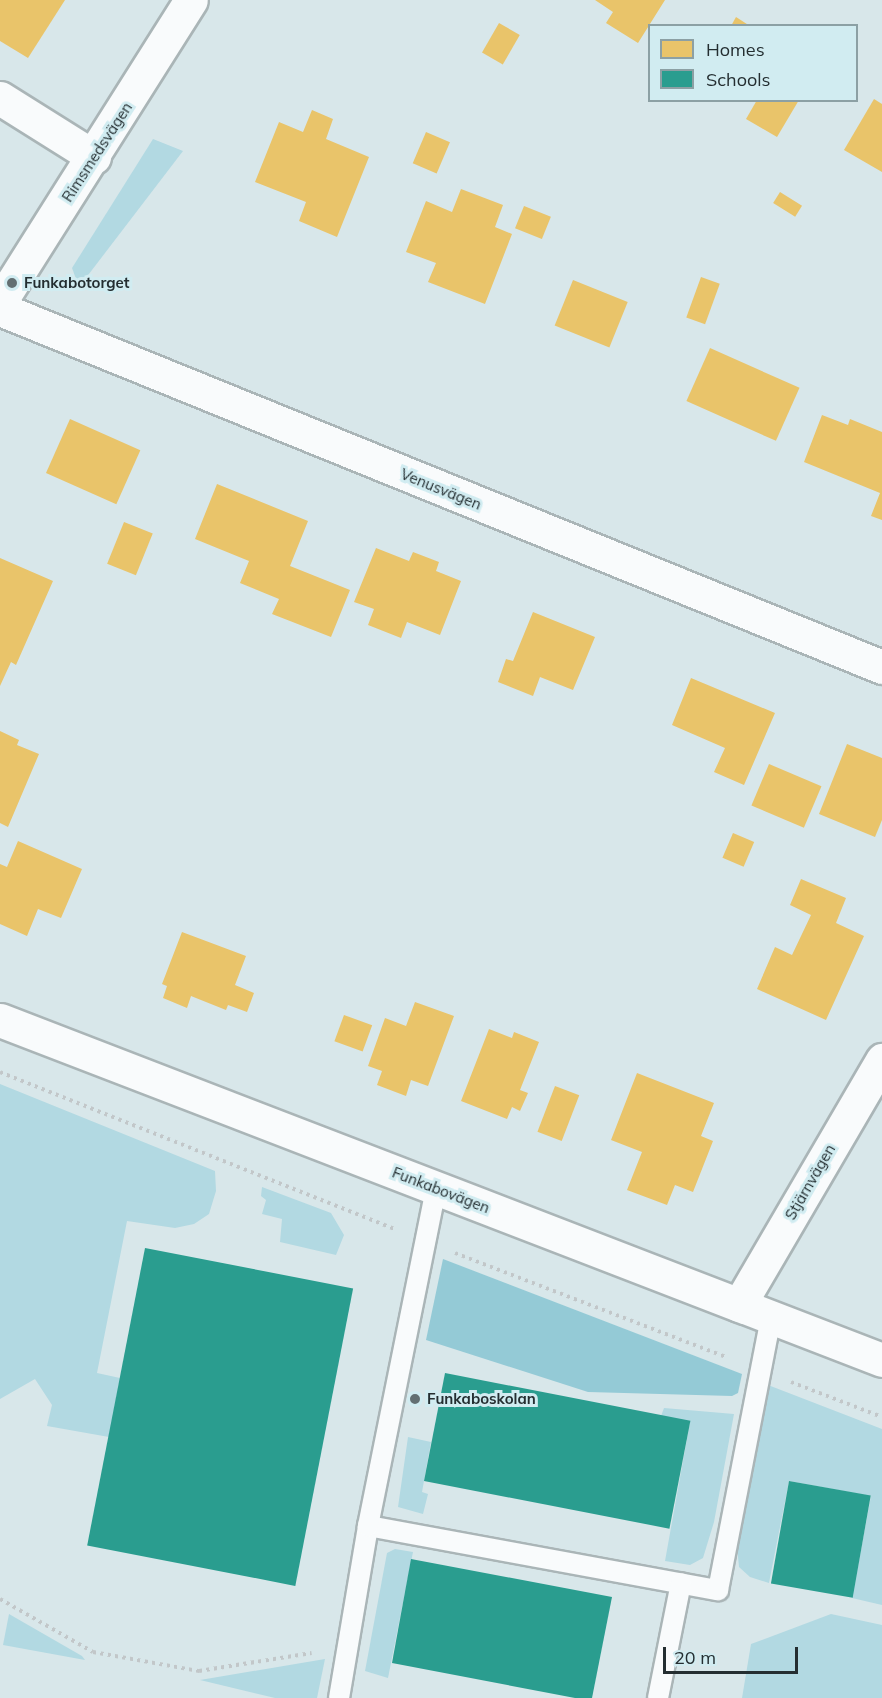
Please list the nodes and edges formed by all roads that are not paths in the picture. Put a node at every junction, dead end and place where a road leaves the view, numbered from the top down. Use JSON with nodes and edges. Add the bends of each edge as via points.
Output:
{"nodes":[{"id":1,"x":191,"y":0,"type":"edge"},
{"id":2,"x":0,"y":98,"type":"edge"},
{"id":3,"x":94,"y":157,"type":"junction"},
{"id":4,"x":0,"y":303,"type":"edge"},
{"id":5,"x":0,"y":309,"type":"edge"},
{"id":6,"x":882,"y":667,"type":"edge"},
{"id":7,"x":0,"y":1020,"type":"edge"},
{"id":8,"x":882,"y":1060,"type":"edge"},
{"id":9,"x":435,"y":1188,"type":"junction"},
{"id":10,"x":739,"y":1305,"type":"junction"},
{"id":11,"x":771,"y":1317,"type":"junction"},
{"id":12,"x":882,"y":1360,"type":"edge"},
{"id":13,"x":368,"y":1526,"type":"junction"},
{"id":14,"x":681,"y":1583,"type":"junction"},
{"id":15,"x":342,"y":1698,"type":"edge"},
{"id":16,"x":658,"y":1698,"type":"edge"}],
"edges":[{"from":1,"to":3,"type":"street","name":"Rimsmedsvägen"},
{"from":2,"to":3,"type":"street"},
{"from":3,"to":4,"type":"street","name":"Rimsmedsvägen"},
{"from":5,"to":6,"type":"street","name":"Venusvägen"},
{"from":7,"to":9,"type":"street","name":"Funkabovägen"},
{"from":8,"to":10,"type":"street","name":"Stjärnvägen"},
{"from":9,"to":10,"type":"street","name":"Funkabovägen"},
{"from":9,"to":13,"type":"lane"},
{"from":10,"to":11,"type":"street","name":"Funkabovägen"},
{"from":11,"to":12,"type":"street","name":"Funkabovägen"},
{"from":11,"to":14,"type":"lane","via":[[718,1590]]},
{"from":13,"to":14,"type":"lane"},
{"from":13,"to":15,"type":"lane"},
{"from":14,"to":16,"type":"lane"}]}
